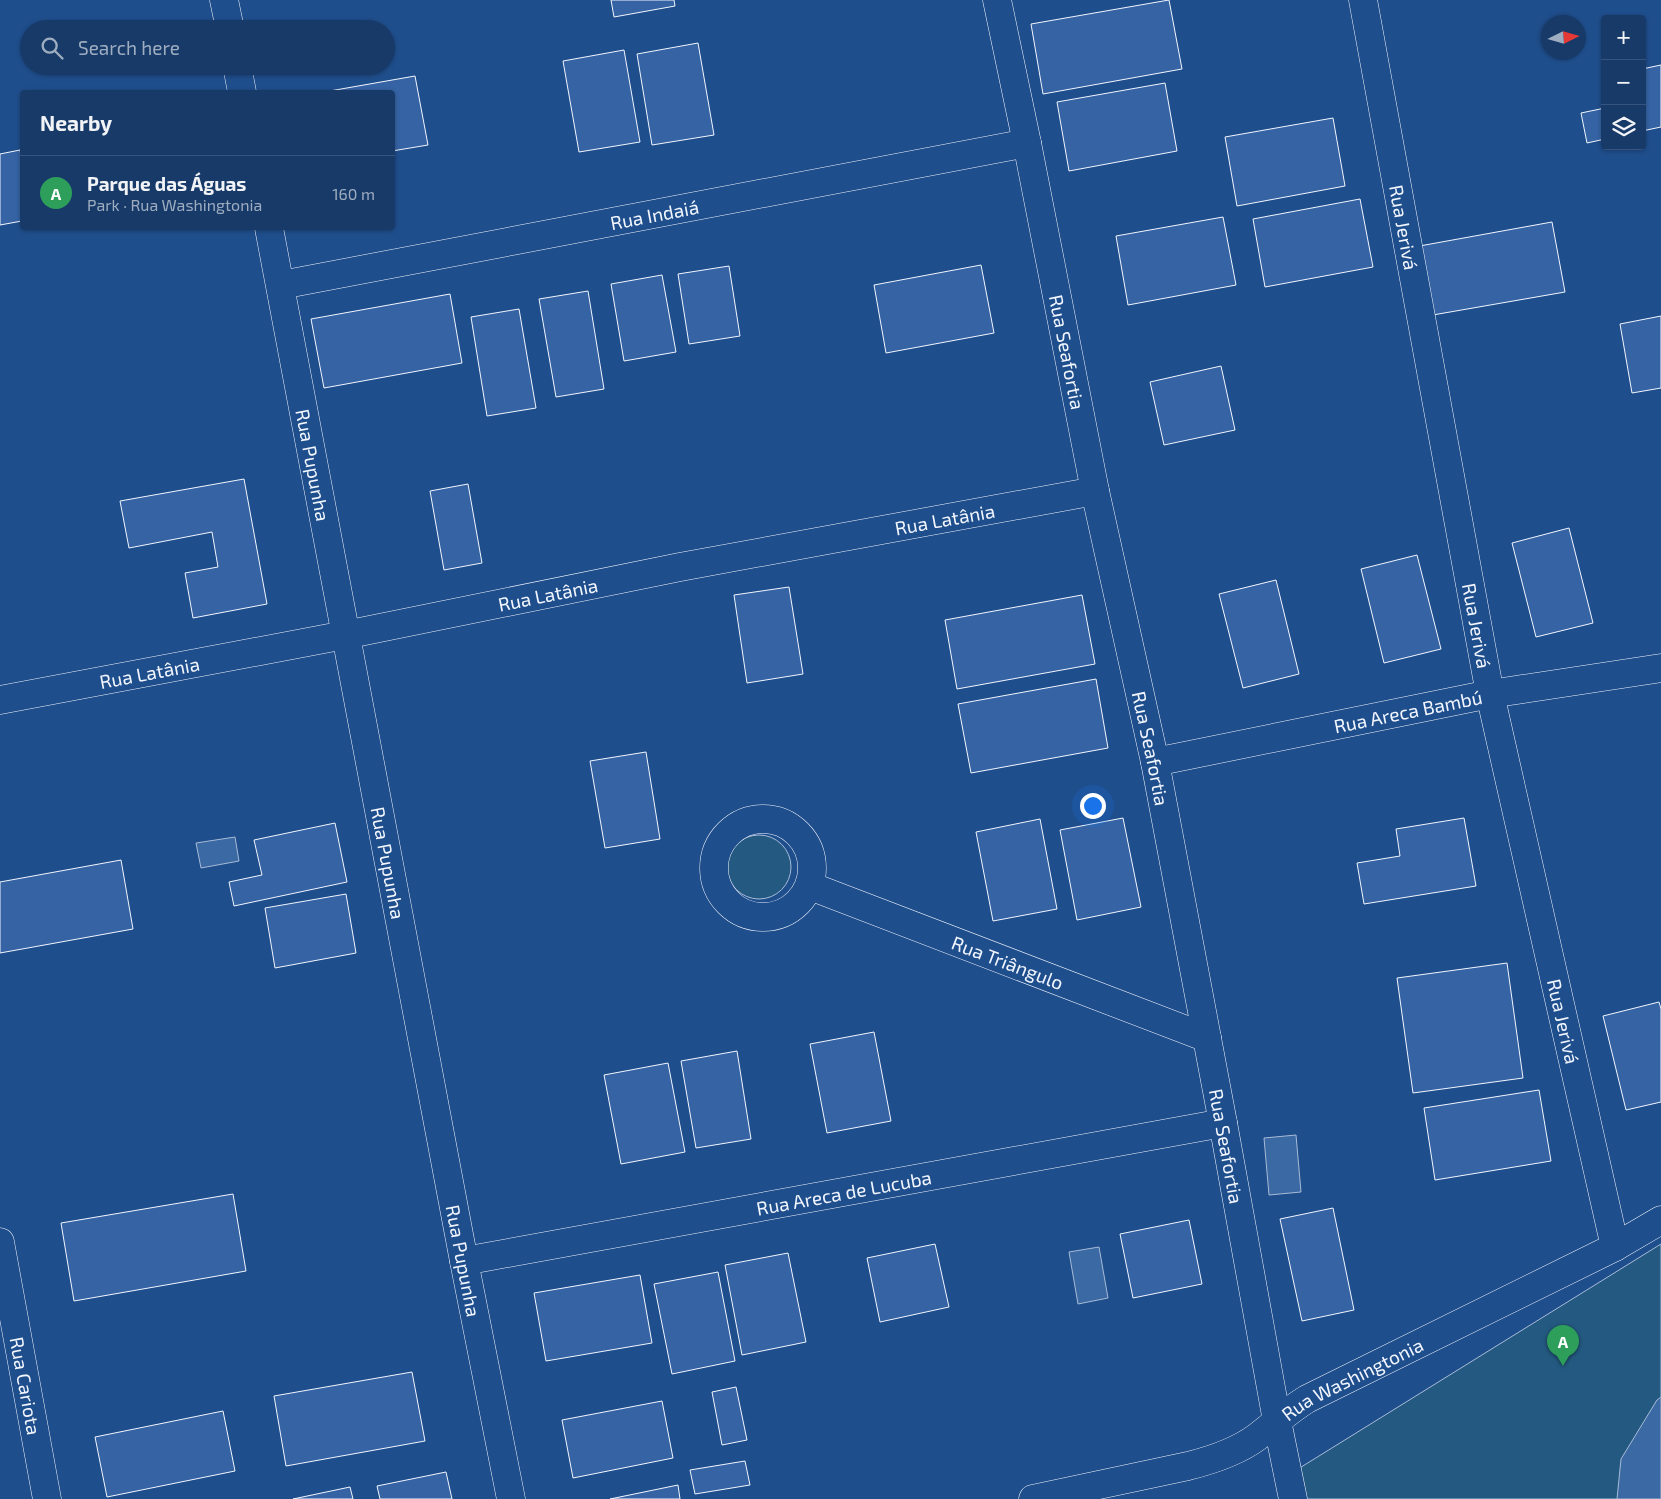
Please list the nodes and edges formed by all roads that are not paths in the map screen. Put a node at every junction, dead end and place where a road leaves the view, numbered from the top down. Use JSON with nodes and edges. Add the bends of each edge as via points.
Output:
{"nodes":[{"id":1,"x":224,"y":0,"type":"edge"},
{"id":2,"x":997,"y":0,"type":"edge"},
{"id":3,"x":1363,"y":0,"type":"edge"},
{"id":4,"x":228,"y":20,"type":"edge"},
{"id":5,"x":239,"y":75,"type":"edge"},
{"id":6,"x":242,"y":90,"type":"edge"},
{"id":7,"x":1027,"y":143,"type":"junction"},
{"id":8,"x":269,"y":230,"type":"edge"},
{"id":9,"x":281,"y":285,"type":"junction"},
{"id":10,"x":1095,"y":491,"type":"junction"},
{"id":11,"x":345,"y":636,"type":"junction"},
{"id":12,"x":1661,"y":668,"type":"edge"},
{"id":13,"x":1490,"y":694,"type":"junction"},
{"id":14,"x":0,"y":700,"type":"edge"},
{"id":15,"x":1155,"y":762,"type":"junction"},
{"id":16,"x":810,"y":886,"type":"dead end"},
{"id":17,"x":1207,"y":1038,"type":"junction"},
{"id":18,"x":1223,"y":1123,"type":"junction"},
{"id":19,"x":1661,"y":1220,"type":"edge"},
{"id":20,"x":0,"y":1242,"type":"edge"},
{"id":21,"x":1615,"y":1246,"type":"junction"},
{"id":22,"x":464,"y":1261,"type":"junction"},
{"id":23,"x":1277,"y":1421,"type":"junction"},
{"id":24,"x":47,"y":1499,"type":"edge"},
{"id":25,"x":511,"y":1499,"type":"edge"},
{"id":26,"x":1033,"y":1499,"type":"edge"},
{"id":27,"x":1293,"y":1499,"type":"edge"}],
"edges":[{"from":1,"to":4,"type":"street"},
{"from":2,"to":7,"type":"street","name":"Rua Seafortia"},
{"from":3,"to":13,"type":"street","name":"Rua Jerivá"},
{"from":5,"to":6,"type":"street"},
{"from":7,"to":9,"type":"street","name":"Rua Indaiá"},
{"from":7,"to":10,"type":"street","name":"Rua Seafortia"},
{"from":8,"to":9,"type":"street","name":"Rua Pupunha"},
{"from":9,"to":11,"type":"street","name":"Rua Pupunha"},
{"from":10,"to":11,"type":"street","name":"Rua Latânia","via":[[680,566]]},
{"from":10,"to":15,"type":"street","name":"Rua Seafortia"},
{"from":11,"to":14,"type":"street","name":"Rua Latânia"},
{"from":11,"to":22,"type":"street","name":"Rua Pupunha"},
{"from":12,"to":13,"type":"street","name":"Rua Areca Bambú"},
{"from":13,"to":15,"type":"street","name":"Rua Areca Bambú"},
{"from":13,"to":21,"type":"street","name":"Rua Jerivá"},
{"from":15,"to":17,"type":"street","name":"Rua Seafortia"},
{"from":16,"to":17,"type":"street","name":"Rua Triângulo"},
{"from":17,"to":18,"type":"street","name":"Rua Seafortia"},
{"from":18,"to":22,"type":"street","name":"Rua Areca de Lucuba"},
{"from":18,"to":23,"type":"street","name":"Rua Seafortia"},
{"from":19,"to":21,"type":"street","name":"Rua Washingtonia"},
{"from":20,"to":24,"type":"street","name":"Rua Cariota"},
{"from":21,"to":23,"type":"street","name":"Rua Washingtonia","via":[[1307,1399]]},
{"from":22,"to":25,"type":"street","name":"Rua Pupunha"},
{"from":23,"to":26,"type":"street","name":"Rua Washingtonia","via":[[1236,1450],[1211,1460]]},
{"from":23,"to":27,"type":"street","name":"Rua Seafortia"}]}
